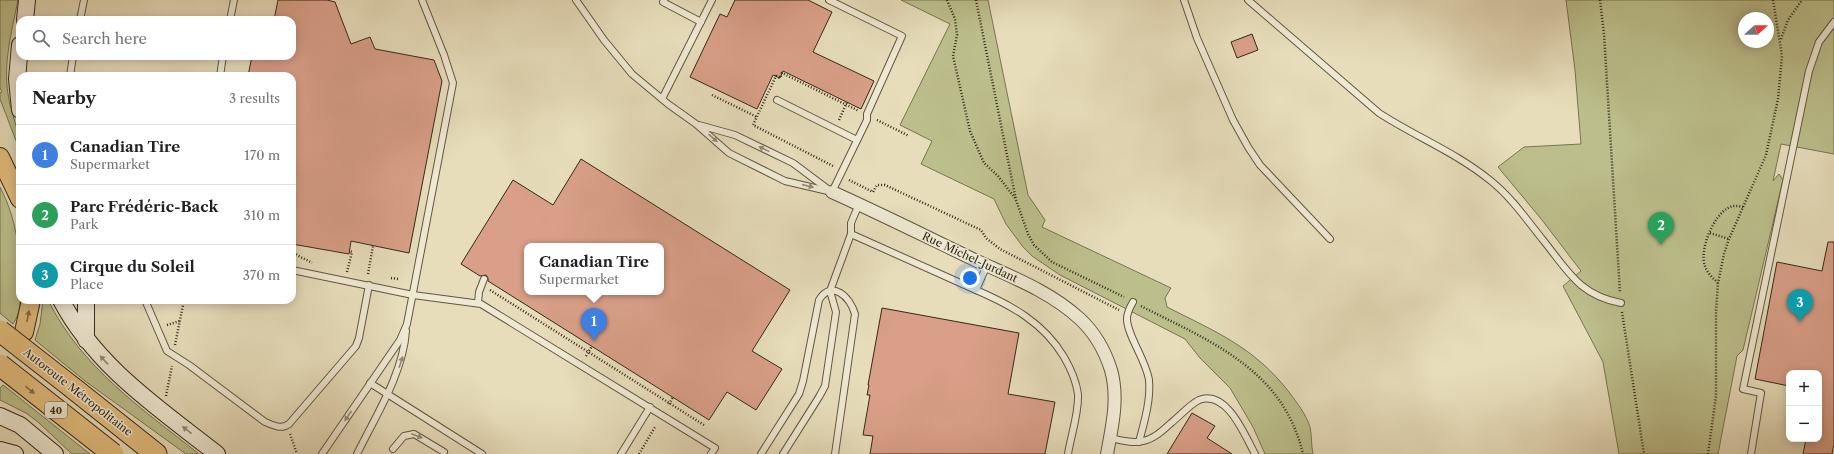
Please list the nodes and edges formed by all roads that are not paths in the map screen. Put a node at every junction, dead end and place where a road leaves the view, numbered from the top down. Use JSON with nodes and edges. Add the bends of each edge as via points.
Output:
{"nodes":[{"id":1,"x":27,"y":0,"type":"edge"},
{"id":2,"x":31,"y":0,"type":"edge"},
{"id":3,"x":84,"y":0,"type":"edge"},
{"id":4,"x":234,"y":0,"type":"edge"},
{"id":5,"x":422,"y":0,"type":"edge"},
{"id":6,"x":576,"y":0,"type":"edge"},
{"id":7,"x":664,"y":0,"type":"edge"},
{"id":8,"x":712,"y":0,"type":"edge"},
{"id":9,"x":829,"y":0,"type":"edge"},
{"id":10,"x":1184,"y":0,"type":"edge"},
{"id":11,"x":1248,"y":0,"type":"edge"},
{"id":12,"x":25,"y":16,"type":"edge"},
{"id":13,"x":26,"y":16,"type":"edge"},
{"id":14,"x":81,"y":16,"type":"edge"},
{"id":15,"x":231,"y":16,"type":"edge"},
{"id":16,"x":701,"y":22,"type":"junction"},
{"id":17,"x":1834,"y":22,"type":"edge"},
{"id":18,"x":19,"y":60,"type":"edge"},
{"id":19,"x":72,"y":60,"type":"edge"},
{"id":20,"x":222,"y":60,"type":"edge"},
{"id":21,"x":18,"y":72,"type":"edge"},
{"id":22,"x":71,"y":72,"type":"edge"},
{"id":23,"x":221,"y":72,"type":"edge"},
{"id":24,"x":662,"y":99,"type":"junction"},
{"id":25,"x":777,"y":100,"type":"dead end"},
{"id":26,"x":696,"y":124,"type":"junction"},
{"id":27,"x":857,"y":140,"type":"junction"},
{"id":28,"x":0,"y":157,"type":"edge"},
{"id":29,"x":16,"y":191,"type":"edge"},
{"id":30,"x":832,"y":192,"type":"junction"},
{"id":31,"x":858,"y":204,"type":"junction"},
{"id":32,"x":851,"y":234,"type":"junction"},
{"id":33,"x":1330,"y":239,"type":"dead end"},
{"id":34,"x":987,"y":265,"type":"junction"},
{"id":35,"x":296,"y":271,"type":"edge"},
{"id":36,"x":484,"y":279,"type":"dead end"},
{"id":37,"x":369,"y":285,"type":"junction"},
{"id":38,"x":976,"y":290,"type":"junction"},
{"id":39,"x":830,"y":291,"type":"junction"},
{"id":40,"x":413,"y":295,"type":"junction"},
{"id":41,"x":1133,"y":302,"type":"road end"},
{"id":42,"x":478,"y":303,"type":"junction"},
{"id":43,"x":1621,"y":303,"type":"road end"},
{"id":44,"x":30,"y":304,"type":"edge"},
{"id":45,"x":63,"y":304,"type":"edge"},
{"id":46,"x":86,"y":304,"type":"edge"},
{"id":47,"x":147,"y":304,"type":"edge"},
{"id":48,"x":406,"y":327,"type":"junction"},
{"id":49,"x":0,"y":330,"type":"edge"},
{"id":50,"x":24,"y":332,"type":"dead end"},
{"id":51,"x":86,"y":340,"type":"junction"},
{"id":52,"x":0,"y":365,"type":"edge"},
{"id":53,"x":370,"y":383,"type":"junction"},
{"id":54,"x":386,"y":394,"type":"junction"},
{"id":55,"x":650,"y":407,"type":"junction"},
{"id":56,"x":0,"y":416,"type":"edge"},
{"id":57,"x":1110,"y":438,"type":"junction"},
{"id":58,"x":1139,"y":442,"type":"junction"},
{"id":59,"x":393,"y":449,"type":"dead end"},
{"id":60,"x":0,"y":450,"type":"edge"},
{"id":61,"x":444,"y":452,"type":"dead end"},
{"id":62,"x":15,"y":454,"type":"edge"},
{"id":63,"x":55,"y":454,"type":"edge"},
{"id":64,"x":113,"y":454,"type":"edge"},
{"id":65,"x":156,"y":454,"type":"edge"},
{"id":66,"x":217,"y":454,"type":"edge"},
{"id":67,"x":322,"y":454,"type":"edge"},
{"id":68,"x":357,"y":454,"type":"edge"},
{"id":69,"x":482,"y":454,"type":"edge"},
{"id":70,"x":621,"y":454,"type":"edge"},
{"id":71,"x":711,"y":454,"type":"edge"},
{"id":72,"x":761,"y":454,"type":"edge"},
{"id":73,"x":784,"y":454,"type":"edge"},
{"id":74,"x":835,"y":454,"type":"edge"},
{"id":75,"x":1068,"y":454,"type":"edge"},
{"id":76,"x":1107,"y":454,"type":"edge"},
{"id":77,"x":1255,"y":454,"type":"edge"},
{"id":78,"x":1750,"y":454,"type":"edge"}],
"edges":[{"from":1,"to":12,"type":"main road"},
{"from":2,"to":13,"type":"main road"},
{"from":3,"to":14,"type":"lane"},
{"from":4,"to":15,"type":"lane"},
{"from":5,"to":40,"type":"lane","via":[[453,84]]},
{"from":6,"to":24,"type":"lane","via":[[632,74]]},
{"from":7,"to":16,"type":"lane","via":[[663,2]]},
{"from":8,"to":16,"type":"lane"},
{"from":9,"to":27,"type":"lane","via":[[902,36]]},
{"from":10,"to":33,"type":"lane","via":[[1197,38],[1233,120],[1248,147],[1260,165]]},
{"from":11,"to":43,"type":"lane","via":[[1379,113],[1467,163],[1492,182],[1533,228],[1572,278],[1585,290],[1597,297]]},
{"from":16,"to":24,"type":"lane"},
{"from":17,"to":78,"type":"lane","via":[[1819,42],[1809,71],[1744,389],[1761,393]]},
{"from":18,"to":21,"type":"main road"},
{"from":19,"to":22,"type":"lane"},
{"from":20,"to":23,"type":"lane"},
{"from":24,"to":26,"type":"lane"},
{"from":25,"to":27,"type":"lane"},
{"from":30,"to":26,"type":"lane","one_way":true,"via":[[793,163],[735,135]]},
{"from":26,"to":30,"type":"lane","one_way":true,"via":[[729,153],[785,181]]},
{"from":27,"to":30,"type":"lane"},
{"from":28,"to":29,"type":"main road"},
{"from":30,"to":31,"type":"street","name":"Rue Michel-Jurdant"},
{"from":31,"to":32,"type":"lane","via":[[850,223]]},
{"from":31,"to":34,"type":"street","name":"Rue Michel-Jurdant"},
{"from":32,"to":38,"type":"lane"},
{"from":32,"to":39,"type":"lane"},
{"from":34,"to":38,"type":"lane"},
{"from":34,"to":57,"type":"street","name":"Rue Michel-Jurdant","via":[[1060,304],[1081,320],[1095,337],[1107,358],[1114,385],[1114,416]]},
{"from":35,"to":37,"type":"lane"},
{"from":36,"to":42,"type":"lane"},
{"from":37,"to":40,"type":"lane"},
{"from":37,"to":47,"type":"lane","via":[[356,346],[289,424],[282,427],[266,422],[184,361],[166,351]]},
{"from":38,"to":75,"type":"lane","via":[[1002,301],[1036,324],[1047,334],[1068,364],[1078,395]]},
{"from":39,"to":72,"type":"lane","via":[[823,294],[819,300],[804,381],[799,394]]},
{"from":39,"to":73,"type":"lane","via":[[836,312],[825,386]]},
{"from":39,"to":74,"type":"lane","via":[[848,297],[855,314]]},
{"from":40,"to":42,"type":"lane"},
{"from":40,"to":48,"type":"lane"},
{"from":41,"to":58,"type":"lane","via":[[1127,314],[1127,323],[1145,364],[1149,382]]},
{"from":42,"to":55,"type":"lane","via":[[498,312]]},
{"from":50,"to":44,"type":"main road","one_way":true},
{"from":45,"to":51,"type":"main road"},
{"from":46,"to":51,"type":"main road"},
{"from":48,"to":53,"type":"lane"},
{"from":54,"to":48,"type":"lane","one_way":true,"via":[[404,354]]},
{"from":49,"to":65,"type":"highway","name":"Autoroute Métropolitaine","number":"40","bridge":true},
{"from":66,"to":51,"type":"main road","one_way":true,"via":[[113,370]]},
{"from":52,"to":64,"type":"highway","number":"40","one_way":true,"bridge":true},
{"from":53,"to":54,"type":"lane"},
{"from":53,"to":67,"type":"lane","one_way":true},
{"from":54,"to":68,"type":"lane"},
{"from":54,"to":69,"type":"lane"},
{"from":55,"to":70,"type":"lane"},
{"from":55,"to":71,"type":"lane","via":[[715,448]]},
{"from":56,"to":63,"type":"main road","via":[[20,425]]},
{"from":57,"to":58,"type":"lane"},
{"from":57,"to":76,"type":"street","name":"Rue Michel-Jurdant"},
{"from":58,"to":77,"type":"lane","via":[[1158,434],[1193,404],[1210,398],[1220,402],[1230,411]]},
{"from":59,"to":61,"type":"lane","one_way":true,"via":[[404,436],[414,434]]},
{"from":60,"to":62,"type":"main road"}]}
